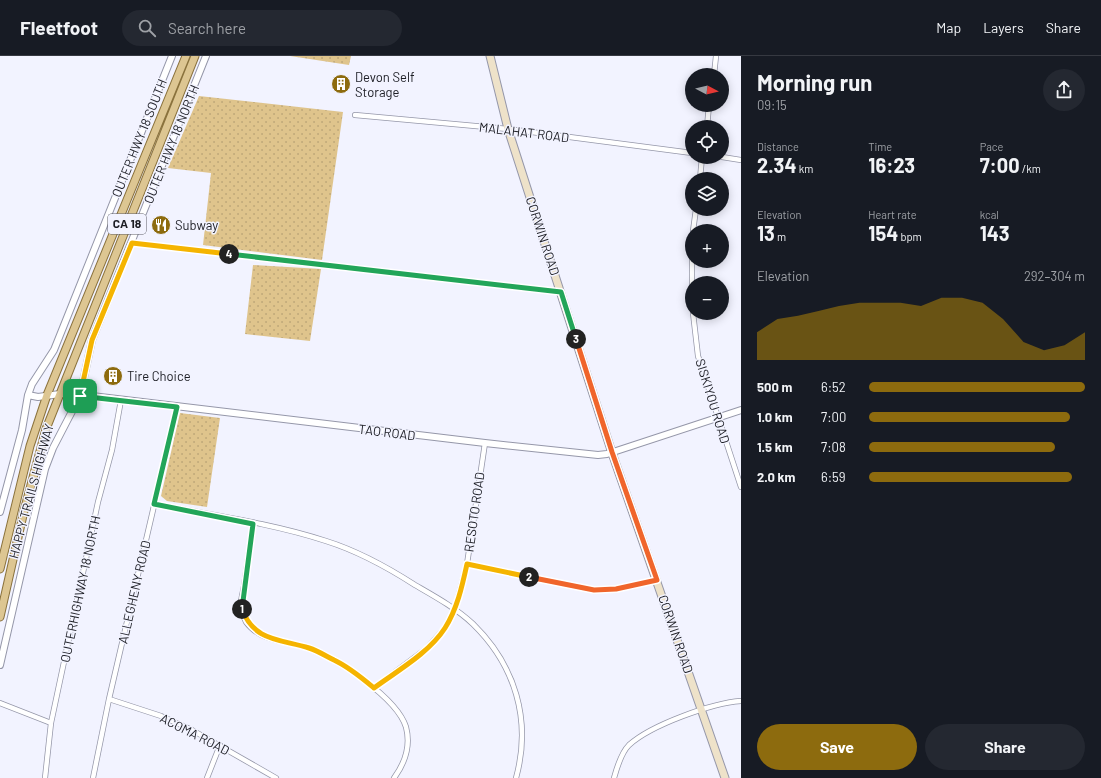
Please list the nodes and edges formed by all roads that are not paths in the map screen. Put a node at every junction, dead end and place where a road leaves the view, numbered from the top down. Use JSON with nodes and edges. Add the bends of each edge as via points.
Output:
{"nodes":[{"id":1,"x":172,"y":56,"type":"edge"},
{"id":2,"x":186,"y":56,"type":"edge"},
{"id":3,"x":195,"y":56,"type":"edge"},
{"id":4,"x":206,"y":56,"type":"edge"},
{"id":5,"x":490,"y":56,"type":"edge"},
{"id":6,"x":716,"y":56,"type":"edge"},
{"id":7,"x":715,"y":68,"type":"edge"},
{"id":8,"x":355,"y":115,"type":"dead end"},
{"id":9,"x":508,"y":129,"type":"junction"},
{"id":10,"x":685,"y":152,"type":"edge"},
{"id":11,"x":729,"y":158,"type":"edge"},
{"id":12,"x":741,"y":160,"type":"edge"},
{"id":13,"x":132,"y":243,"type":"junction"},
{"id":14,"x":561,"y":292,"type":"junction"},
{"id":15,"x":694,"y":320,"type":"edge"},
{"id":16,"x":60,"y":393,"type":"junction"},
{"id":17,"x":28,"y":395,"type":"junction"},
{"id":18,"x":47,"y":395,"type":"junction"},
{"id":19,"x":80,"y":396,"type":"junction"},
{"id":20,"x":121,"y":400,"type":"junction"},
{"id":21,"x":177,"y":407,"type":"junction"},
{"id":22,"x":741,"y":410,"type":"edge"},
{"id":23,"x":717,"y":416,"type":"junction"},
{"id":24,"x":485,"y":443,"type":"junction"},
{"id":25,"x":612,"y":452,"type":"junction"},
{"id":26,"x":741,"y":487,"type":"edge"},
{"id":27,"x":154,"y":504,"type":"junction"},
{"id":28,"x":0,"y":512,"type":"edge"},
{"id":29,"x":253,"y":524,"type":"junction"},
{"id":30,"x":467,"y":564,"type":"junction"},
{"id":31,"x":0,"y":569,"type":"edge"},
{"id":32,"x":657,"y":580,"type":"junction"},
{"id":33,"x":455,"y":609,"type":"junction"},
{"id":34,"x":0,"y":617,"type":"edge"},
{"id":35,"x":0,"y":665,"type":"edge"},
{"id":36,"x":374,"y":688,"type":"junction"},
{"id":37,"x":109,"y":699,"type":"junction"},
{"id":38,"x":741,"y":701,"type":"edge"},
{"id":39,"x":0,"y":703,"type":"edge"},
{"id":40,"x":702,"y":710,"type":"junction"},
{"id":41,"x":51,"y":723,"type":"junction"},
{"id":42,"x":220,"y":745,"type":"junction"},
{"id":43,"x":45,"y":778,"type":"edge"},
{"id":44,"x":93,"y":778,"type":"edge"},
{"id":45,"x":206,"y":778,"type":"edge"},
{"id":46,"x":276,"y":778,"type":"edge"},
{"id":47,"x":394,"y":778,"type":"edge"},
{"id":48,"x":516,"y":778,"type":"edge"},
{"id":49,"x":614,"y":778,"type":"edge"},
{"id":50,"x":725,"y":778,"type":"edge"}],
"edges":[{"from":1,"to":17,"type":"street","name":"OUTER HWY 18 SOUTH","via":[[57,343]]},
{"from":2,"to":18,"type":"main road","name":"HAPPY TRAILS HIGHWAY","number":"CA 18"},
{"from":3,"to":16,"type":"main road","name":"HAPPY TRAILS HIGHWAY","number":"CA 18"},
{"from":4,"to":13,"type":"street","name":"OUTER HWY 18 NORTH"},
{"from":5,"to":9,"type":"main road","name":"CORWIN ROAD"},
{"from":6,"to":7,"type":"street"},
{"from":8,"to":9,"type":"street","name":"MALAHAT ROAD"},
{"from":9,"to":10,"type":"street","name":"MALAHAT ROAD"},
{"from":9,"to":14,"type":"main road","name":"CORWIN ROAD"},
{"from":11,"to":12,"type":"street"},
{"from":13,"to":14,"type":"street"},
{"from":13,"to":19,"type":"street","name":"OUTER HWY 18 NORTH","via":[[92,340]]},
{"from":14,"to":25,"type":"main road","name":"CORWIN ROAD"},
{"from":15,"to":23,"type":"street","name":"SISKIYOU ROAD","via":[[698,356]]},
{"from":16,"to":18,"type":"street","name":"TAO ROAD"},
{"from":16,"to":19,"type":"street","name":"TAO ROAD"},
{"from":16,"to":34,"type":"main road","name":"HAPPY TRAILS HIGHWAY","number":"CA 18","via":[[38,454]]},
{"from":17,"to":18,"type":"street","name":"TAO ROAD"},
{"from":17,"to":28,"type":"street","name":"OUTER HWY 18 SOUTH","via":[[22,430]]},
{"from":18,"to":31,"type":"main road","name":"HAPPY TRAILS HIGHWAY","number":"CA 18","via":[[30,446]]},
{"from":19,"to":20,"type":"street","name":"TAO ROAD"},
{"from":19,"to":35,"type":"street","name":"OUTER HWY 18 NORTH","via":[[45,469]]},
{"from":20,"to":21,"type":"street","name":"TAO ROAD"},
{"from":20,"to":41,"type":"street","name":"OUTERHIGHWAY 18 NORTH"},
{"from":21,"to":24,"type":"street","name":"TAO ROAD"},
{"from":21,"to":27,"type":"street","name":"ALLEGHENY ROAD"},
{"from":22,"to":23,"type":"street","name":"TAO ROAD"},
{"from":23,"to":25,"type":"street","name":"TAO ROAD"},
{"from":23,"to":26,"type":"street","name":"SISKIYOU ROAD"},
{"from":24,"to":25,"type":"street","name":"TAO ROAD","via":[[598,455]]},
{"from":24,"to":30,"type":"street","name":"RESOTO ROAD"},
{"from":25,"to":32,"type":"main road","name":"CORWIN ROAD"},
{"from":27,"to":29,"type":"street"},
{"from":27,"to":37,"type":"street","name":"ALLEGHENY ROAD"},
{"from":29,"to":33,"type":"street","via":[[293,531],[327,541],[381,564]]},
{"from":29,"to":36,"type":"street","via":[[241,607],[246,622],[261,634],[281,642],[309,648],[336,660]]},
{"from":30,"to":32,"type":"street","via":[[594,590],[616,589]]},
{"from":30,"to":33,"type":"street","name":"RESOTO ROAD"},
{"from":32,"to":40,"type":"main road","name":"CORWIN ROAD"},
{"from":33,"to":36,"type":"street","name":"RESOTO ROAD","via":[[444,629],[426,649]]},
{"from":33,"to":48,"type":"street","via":[[490,642],[515,687],[523,739]]},
{"from":36,"to":47,"type":"street","via":[[398,713],[406,726],[406,759]]},
{"from":37,"to":42,"type":"street","name":"ACOMA ROAD","via":[[161,716]]},
{"from":37,"to":44,"type":"street","name":"ALLEGHENY ROAD"},
{"from":38,"to":40,"type":"street"},
{"from":39,"to":41,"type":"street"},
{"from":40,"to":49,"type":"street","via":[[642,735],[628,746],[617,765]]},
{"from":40,"to":50,"type":"main road","name":"CORWIN ROAD"},
{"from":41,"to":43,"type":"street","name":"OUTERHIGHWAY 18 NORTH"},
{"from":42,"to":45,"type":"street"},
{"from":42,"to":46,"type":"street","name":"ACOMA ROAD"}]}
